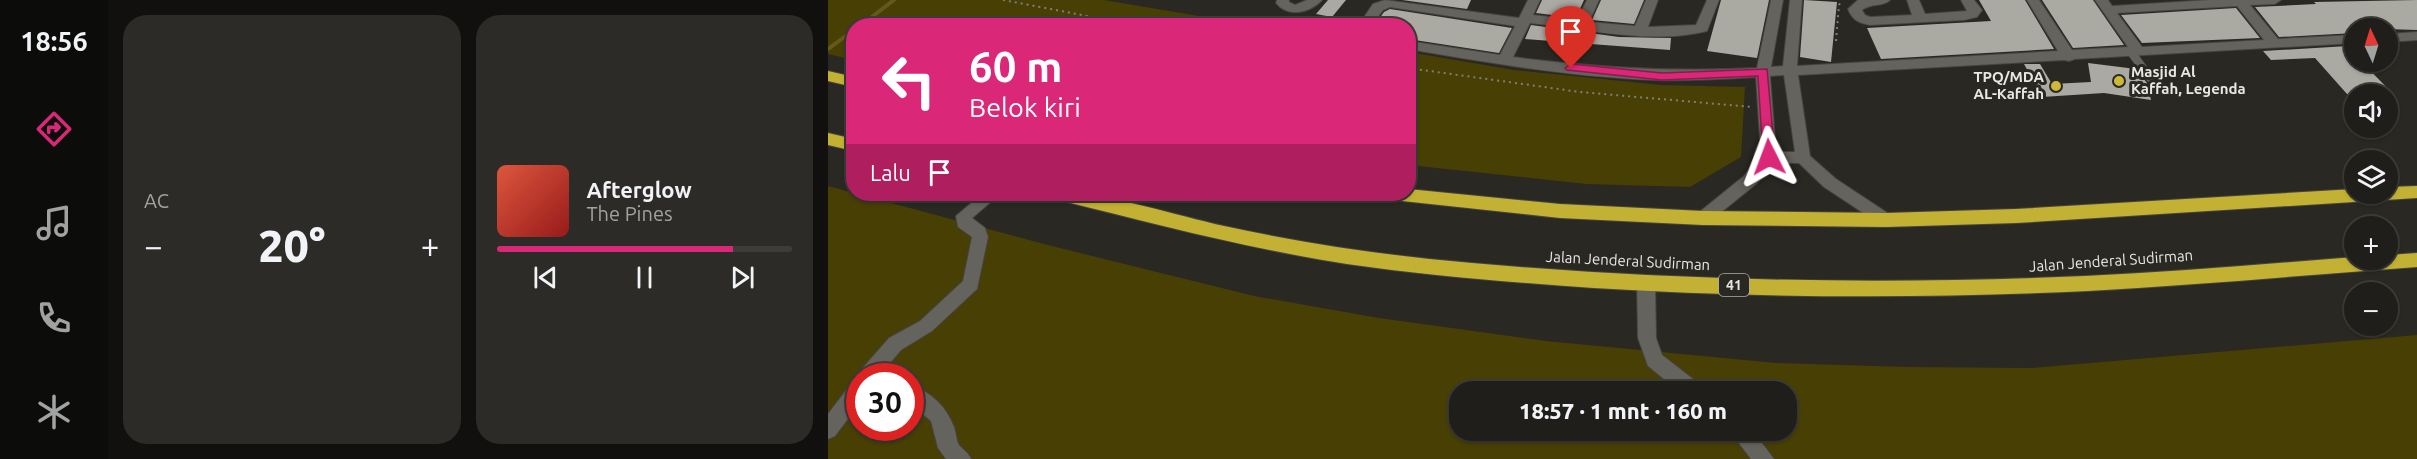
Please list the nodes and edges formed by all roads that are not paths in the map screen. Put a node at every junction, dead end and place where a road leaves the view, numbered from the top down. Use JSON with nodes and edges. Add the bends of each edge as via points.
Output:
{"nodes":[{"id":1,"x":1283,"y":0,"type":"edge"},
{"id":2,"x":1316,"y":0,"type":"edge"},
{"id":3,"x":1479,"y":0,"type":"edge"},
{"id":4,"x":1534,"y":0,"type":"edge"},
{"id":5,"x":1593,"y":0,"type":"edge"},
{"id":6,"x":1652,"y":0,"type":"edge"},
{"id":7,"x":1713,"y":0,"type":"edge"},
{"id":8,"x":1777,"y":0,"type":"edge"},
{"id":9,"x":1796,"y":0,"type":"edge"},
{"id":10,"x":1884,"y":0,"type":"edge"},
{"id":11,"x":1912,"y":0,"type":"edge"},
{"id":12,"x":1967,"y":0,"type":"edge"},
{"id":13,"x":2033,"y":0,"type":"edge"},
{"id":14,"x":2275,"y":0,"type":"edge"},
{"id":15,"x":2240,"y":1,"type":"edge"},
{"id":16,"x":1415,"y":3,"type":"edge"},
{"id":17,"x":2105,"y":5,"type":"edge"},
{"id":18,"x":1470,"y":15,"type":"junction"},
{"id":19,"x":1370,"y":18,"type":"edge"},
{"id":20,"x":1920,"y":18,"type":"junction"},
{"id":21,"x":1524,"y":20,"type":"junction"},
{"id":22,"x":1582,"y":23,"type":"junction"},
{"id":23,"x":1640,"y":30,"type":"junction"},
{"id":24,"x":2417,"y":36,"type":"edge"},
{"id":25,"x":2398,"y":37,"type":"edge"},
{"id":26,"x":2344,"y":40,"type":"edge"},
{"id":27,"x":2275,"y":44,"type":"junction"},
{"id":28,"x":1416,"y":46,"type":"edge"},
{"id":29,"x":2135,"y":51,"type":"junction"},
{"id":30,"x":2069,"y":57,"type":"junction"},
{"id":31,"x":1505,"y":60,"type":"junction"},
{"id":32,"x":1790,"y":71,"type":"junction"},
{"id":33,"x":1763,"y":72,"type":"junction"},
{"id":34,"x":828,"y":76,"type":"edge"},
{"id":35,"x":2151,"y":79,"type":"dead end"},
{"id":36,"x":846,"y":80,"type":"edge"},
{"id":37,"x":828,"y":139,"type":"edge"},
{"id":38,"x":846,"y":143,"type":"edge"},
{"id":39,"x":1769,"y":157,"type":"junction"},
{"id":40,"x":1803,"y":158,"type":"junction"},
{"id":41,"x":2417,"y":192,"type":"edge"},
{"id":42,"x":1416,"y":196,"type":"edge"},
{"id":43,"x":983,"y":201,"type":"edge"},
{"id":44,"x":1089,"y":201,"type":"edge"},
{"id":45,"x":1703,"y":218,"type":"junction"},
{"id":46,"x":1886,"y":220,"type":"junction"},
{"id":47,"x":2417,"y":260,"type":"edge"},
{"id":48,"x":1646,"y":282,"type":"junction"},
{"id":49,"x":883,"y":363,"type":"edge"},
{"id":50,"x":1681,"y":381,"type":"edge"},
{"id":51,"x":924,"y":404,"type":"edge"},
{"id":52,"x":846,"y":406,"type":"edge"},
{"id":53,"x":828,"y":430,"type":"edge"},
{"id":54,"x":1748,"y":441,"type":"edge"},
{"id":55,"x":961,"y":459,"type":"edge"},
{"id":56,"x":1764,"y":459,"type":"edge"}],
"edges":[{"from":1,"to":2,"type":"street","via":[[1285,8],[1296,9]]},
{"from":3,"to":18,"type":"street"},
{"from":4,"to":21,"type":"street"},
{"from":5,"to":22,"type":"street"},
{"from":6,"to":23,"type":"street"},
{"from":7,"to":23,"type":"street","via":[[1702,28],[1696,31]]},
{"from":8,"to":33,"type":"street"},
{"from":9,"to":32,"type":"street"},
{"from":10,"to":20,"type":"street","via":[[1864,2],[1855,9],[1856,14],[1861,20],[1870,21]]},
{"from":11,"to":20,"type":"street"},
{"from":12,"to":20,"type":"street","via":[[1975,10],[1972,14]]},
{"from":13,"to":30,"type":"street"},
{"from":14,"to":15,"type":"street"},
{"from":15,"to":17,"type":"street"},
{"from":15,"to":27,"type":"street"},
{"from":16,"to":18,"type":"street"},
{"from":16,"to":19,"type":"street","via":[[1383,5]]},
{"from":17,"to":29,"type":"street"},
{"from":18,"to":21,"type":"street"},
{"from":21,"to":22,"type":"street"},
{"from":21,"to":31,"type":"street"},
{"from":22,"to":23,"type":"street"},
{"from":24,"to":25,"type":"street"},
{"from":26,"to":27,"type":"street"},
{"from":27,"to":29,"type":"street"},
{"from":28,"to":31,"type":"street"},
{"from":29,"to":30,"type":"street"},
{"from":29,"to":35,"type":"lane"},
{"from":30,"to":32,"type":"street"},
{"from":31,"to":33,"type":"street","via":[[1662,76]]},
{"from":32,"to":33,"type":"street"},
{"from":32,"to":40,"type":"street"},
{"from":33,"to":39,"type":"street"},
{"from":34,"to":36,"type":"highway"},
{"from":37,"to":38,"type":"highway"},
{"from":39,"to":40,"type":"street"},
{"from":39,"to":45,"type":"street","via":[[1750,180]]},
{"from":40,"to":46,"type":"street","via":[[1830,183]]},
{"from":41,"to":46,"type":"highway","via":[[2028,216]]},
{"from":42,"to":45,"type":"highway","via":[[1560,211]]},
{"from":43,"to":49,"type":"street","via":[[964,216],[964,223],[979,232],[980,237],[971,284],[926,326],[895,344]]},
{"from":44,"to":48,"type":"highway","name":"Jalan Jenderal Sudirman","number":"41","via":[[1264,242],[1385,262]]},
{"from":45,"to":46,"type":"highway"},
{"from":47,"to":48,"type":"highway","name":"Jalan Jenderal Sudirman","number":"41","via":[[2043,285],[1906,288]]},
{"from":48,"to":50,"type":"street","via":[[1647,338],[1655,360]]},
{"from":51,"to":55,"type":"street","via":[[941,417],[948,448]]},
{"from":52,"to":53,"type":"street"},
{"from":54,"to":56,"type":"street"}]}
